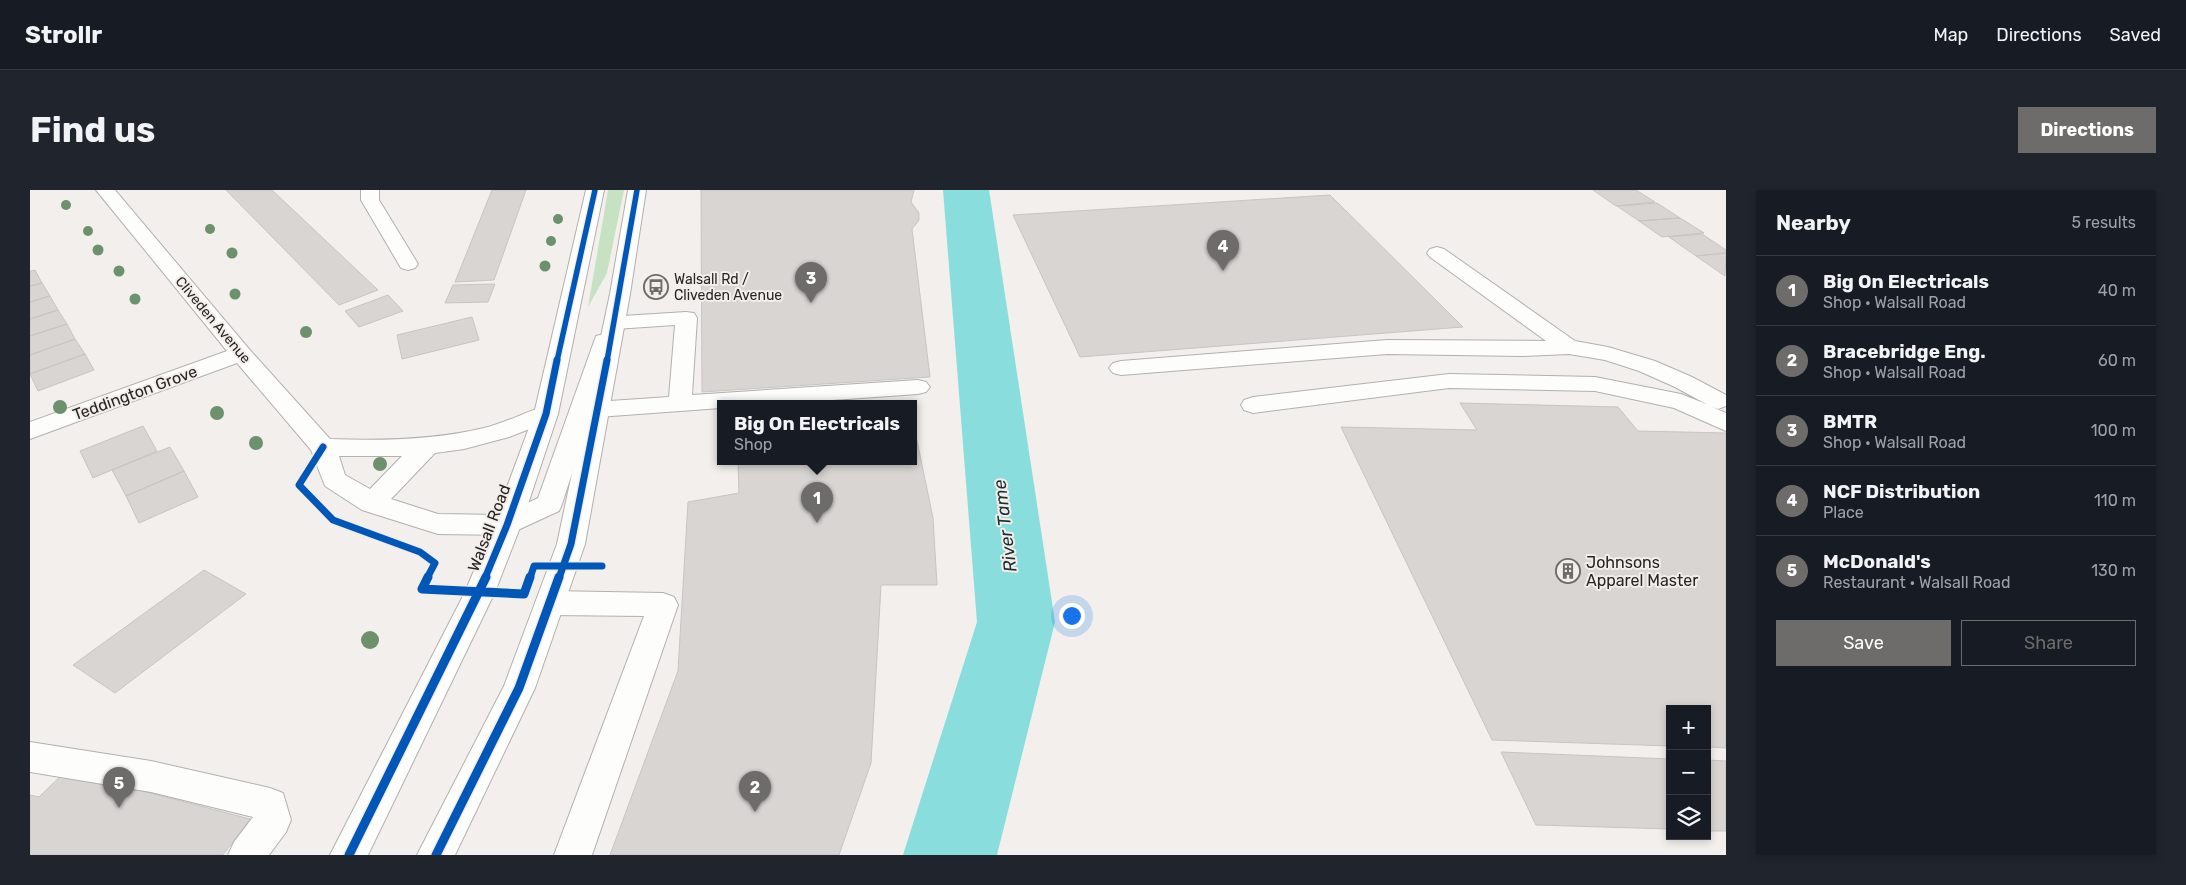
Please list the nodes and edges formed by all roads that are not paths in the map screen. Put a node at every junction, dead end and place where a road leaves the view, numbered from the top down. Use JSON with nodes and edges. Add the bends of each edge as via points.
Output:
{"nodes":[{"id":1,"x":105,"y":190,"type":"edge"},
{"id":2,"x":370,"y":190,"type":"edge"},
{"id":3,"x":595,"y":190,"type":"edge"},
{"id":4,"x":637,"y":190,"type":"edge"},
{"id":5,"x":1437,"y":253,"type":"dead end"},
{"id":6,"x":408,"y":264,"type":"dead end"},
{"id":7,"x":620,"y":294,"type":"junction"},
{"id":8,"x":615,"y":322,"type":"junction"},
{"id":9,"x":1569,"y":347,"type":"junction"},
{"id":10,"x":241,"y":354,"type":"junction"},
{"id":11,"x":1121,"y":368,"type":"dead end"},
{"id":12,"x":918,"y":387,"type":"dead end"},
{"id":13,"x":725,"y":400,"type":"edge"},
{"id":14,"x":717,"y":401,"type":"edge"},
{"id":15,"x":680,"y":403,"type":"junction"},
{"id":16,"x":1253,"y":405,"type":"dead end"},
{"id":17,"x":1726,"y":406,"type":"edge"},
{"id":18,"x":598,"y":409,"type":"junction"},
{"id":19,"x":546,"y":414,"type":"junction"},
{"id":20,"x":1726,"y":423,"type":"edge"},
{"id":21,"x":30,"y":431,"type":"edge"},
{"id":22,"x":426,"y":446,"type":"junction"},
{"id":23,"x":323,"y":447,"type":"junction"},
{"id":24,"x":372,"y":503,"type":"junction"},
{"id":25,"x":507,"y":525,"type":"junction"},
{"id":26,"x":550,"y":603,"type":"junction"},
{"id":27,"x":30,"y":757,"type":"edge"},
{"id":28,"x":247,"y":855,"type":"edge"},
{"id":29,"x":349,"y":855,"type":"edge"},
{"id":30,"x":436,"y":855,"type":"edge"},
{"id":31,"x":573,"y":855,"type":"edge"}],
"edges":[{"from":1,"to":10,"type":"main road","name":"Cliveden Avenue"},
{"from":2,"to":6,"type":"main road","via":[[370,200]]},
{"from":3,"to":19,"type":"main road","name":"Walsall Road"},
{"from":4,"to":7,"type":"main road","name":"Walsall Road"},
{"from":5,"to":9,"type":"main road"},
{"from":7,"to":8,"type":"main road","name":"Walsall Road"},
{"from":7,"to":25,"type":"main road","name":"Walsall Road","via":[[549,504]]},
{"from":8,"to":15,"type":"main road","via":[[686,318]]},
{"from":8,"to":18,"type":"main road","name":"Walsall Road"},
{"from":9,"to":11,"type":"main road","via":[[1387,347]]},
{"from":9,"to":17,"type":"main road","via":[[1628,359],[1699,389]]},
{"from":10,"to":21,"type":"main road","name":"Teddington Grove"},
{"from":10,"to":23,"type":"main road","name":"Cliveden Avenue"},
{"from":12,"to":13,"type":"main road"},
{"from":14,"to":15,"type":"main road"},
{"from":15,"to":18,"type":"main road"},
{"from":16,"to":20,"type":"main road","via":[[1449,381],[1595,384],[1681,402]]},
{"from":18,"to":26,"type":"main road","name":"Walsall Road","via":[[571,544]]},
{"from":19,"to":22,"type":"main road","via":[[486,436]]},
{"from":19,"to":25,"type":"main road","name":"Walsall Road"},
{"from":22,"to":23,"type":"main road","via":[[375,450]]},
{"from":22,"to":24,"type":"main road"},
{"from":23,"to":24,"type":"main road","name":"Cliveden Avenue","via":[[334,480]]},
{"from":24,"to":25,"type":"main road","name":"Cliveden Avenue","via":[[438,524]]},
{"from":25,"to":29,"type":"main road","name":"Walsall Road","via":[[480,592]]},
{"from":26,"to":30,"type":"main road","name":"Walsall Road","via":[[519,688]]},
{"from":26,"to":31,"type":"main road","via":[[663,605]]},
{"from":27,"to":28,"type":"main road","via":[[105,767],[270,805],[273,820]]}]}
